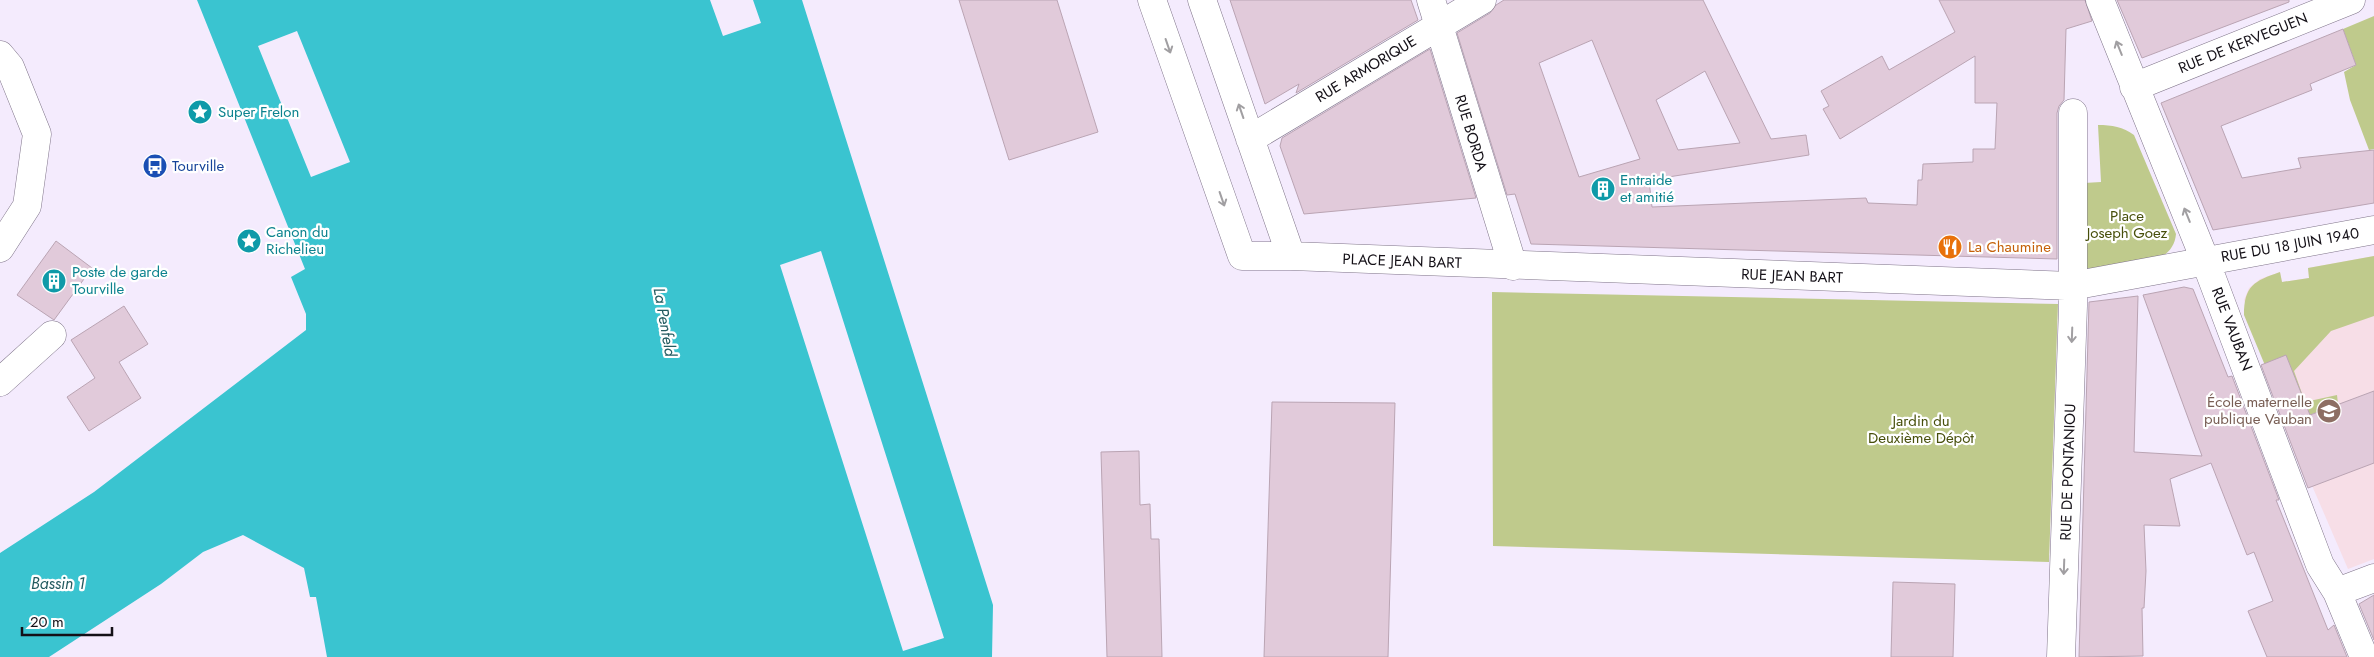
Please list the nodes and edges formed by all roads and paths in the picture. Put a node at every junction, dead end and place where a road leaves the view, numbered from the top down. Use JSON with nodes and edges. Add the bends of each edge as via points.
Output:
{"nodes":[{"id":1,"x":1152,"y":0,"type":"edge"},
{"id":2,"x":1202,"y":0,"type":"edge"},
{"id":3,"x":1430,"y":0,"type":"edge"},
{"id":4,"x":1482,"y":0,"type":"edge"},
{"id":5,"x":2100,"y":0,"type":"edge"},
{"id":6,"x":2351,"y":0,"type":"edge"},
{"id":7,"x":1438,"y":26,"type":"junction"},
{"id":8,"x":0,"y":55,"type":"edge"},
{"id":9,"x":2134,"y":87,"type":"junction"},
{"id":10,"x":2073,"y":113,"type":"dead end"},
{"id":11,"x":1250,"y":138,"type":"junction"},
{"id":12,"x":2374,"y":230,"type":"edge"},
{"id":13,"x":0,"y":248,"type":"edge"},
{"id":14,"x":1291,"y":256,"type":"junction"},
{"id":15,"x":2205,"y":260,"type":"junction"},
{"id":16,"x":1513,"y":266,"type":"junction"},
{"id":17,"x":2072,"y":286,"type":"junction"},
{"id":18,"x":52,"y":336,"type":"dead end"},
{"id":19,"x":0,"y":382,"type":"edge"},
{"id":20,"x":2374,"y":578,"type":"edge"},
{"id":21,"x":2337,"y":592,"type":"junction"},
{"id":22,"x":2061,"y":657,"type":"edge"},
{"id":23,"x":2364,"y":657,"type":"edge"}],
"edges":[{"from":1,"to":14,"type":"street","name":"PLACE JEAN BART","one_way":true,"via":[[1242,256]]},
{"from":11,"to":2,"type":"street","one_way":true},
{"from":3,"to":7,"type":"street","name":"RUE BORDA"},
{"from":4,"to":7,"type":"street","name":"RUE ARMORIQUE"},
{"from":9,"to":5,"type":"street","name":"RUE VAUBAN","one_way":true},
{"from":6,"to":9,"type":"street","name":"RUE DE KERVEGUEN"},
{"from":7,"to":11,"type":"street","name":"RUE ARMORIQUE"},
{"from":7,"to":16,"type":"street","name":"RUE BORDA"},
{"from":8,"to":13,"type":"street","via":[[10,67],[37,134],[27,206]]},
{"from":15,"to":9,"type":"street","name":"RUE VAUBAN","one_way":true},
{"from":10,"to":17,"type":"street"},
{"from":11,"to":14,"type":"street"},
{"from":12,"to":15,"type":"street","name":"RUE DU 18 JUIN 1940"},
{"from":14,"to":16,"type":"street","name":"PLACE JEAN BART"},
{"from":15,"to":17,"type":"street"},
{"from":15,"to":21,"type":"street","name":"RUE VAUBAN","via":[[2320,564]]},
{"from":16,"to":17,"type":"street","name":"RUE JEAN BART"},
{"from":17,"to":22,"type":"street","name":"RUE DE PONTANIOU","one_way":true},
{"from":18,"to":19,"type":"street"},
{"from":20,"to":21,"type":"street"},
{"from":21,"to":23,"type":"street","name":"RUE VAUBAN"}]}
